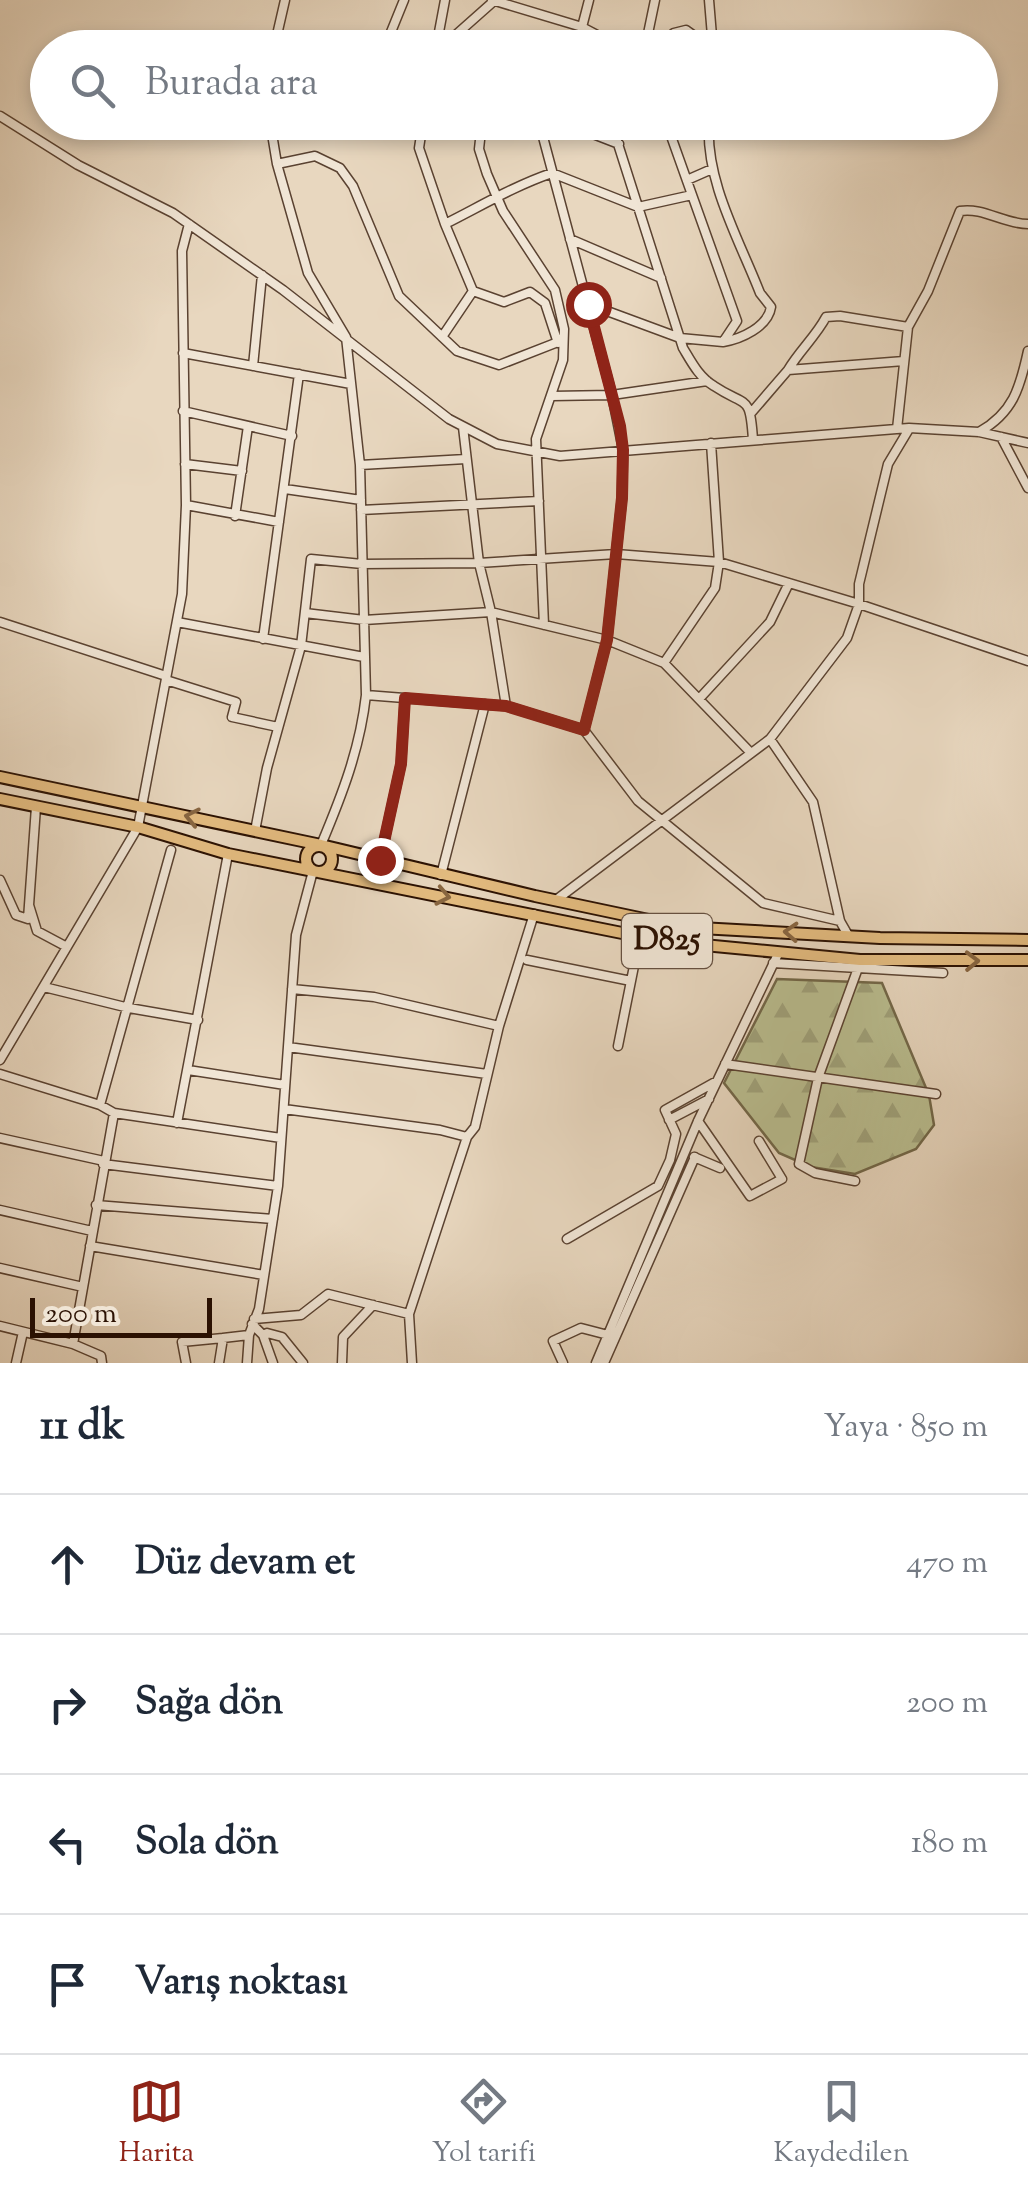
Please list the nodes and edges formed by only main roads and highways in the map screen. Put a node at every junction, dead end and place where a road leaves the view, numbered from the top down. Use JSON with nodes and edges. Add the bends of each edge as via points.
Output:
{"nodes":[{"id":1,"x":0,"y":777,"type":"edge"},
{"id":2,"x":0,"y":799,"type":"edge"},
{"id":3,"x":323,"y":846,"type":"junction"},
{"id":4,"x":315,"y":872,"type":"junction"},
{"id":5,"x":1028,"y":940,"type":"edge"},
{"id":6,"x":1028,"y":960,"type":"edge"}],
"edges":[{"from":3,"to":1,"type":"highway","number":"D825","one_way":true},
{"from":2,"to":4,"type":"highway","number":"D825"},
{"from":3,"to":4,"type":"highway","via":[[331,863]]},
{"from":3,"to":4,"type":"highway","via":[[306,856]]},
{"from":5,"to":3,"type":"highway","number":"D825","one_way":true,"via":[[682,927]]},
{"from":4,"to":6,"type":"highway","number":"D825","one_way":true,"via":[[776,958]]}]}
